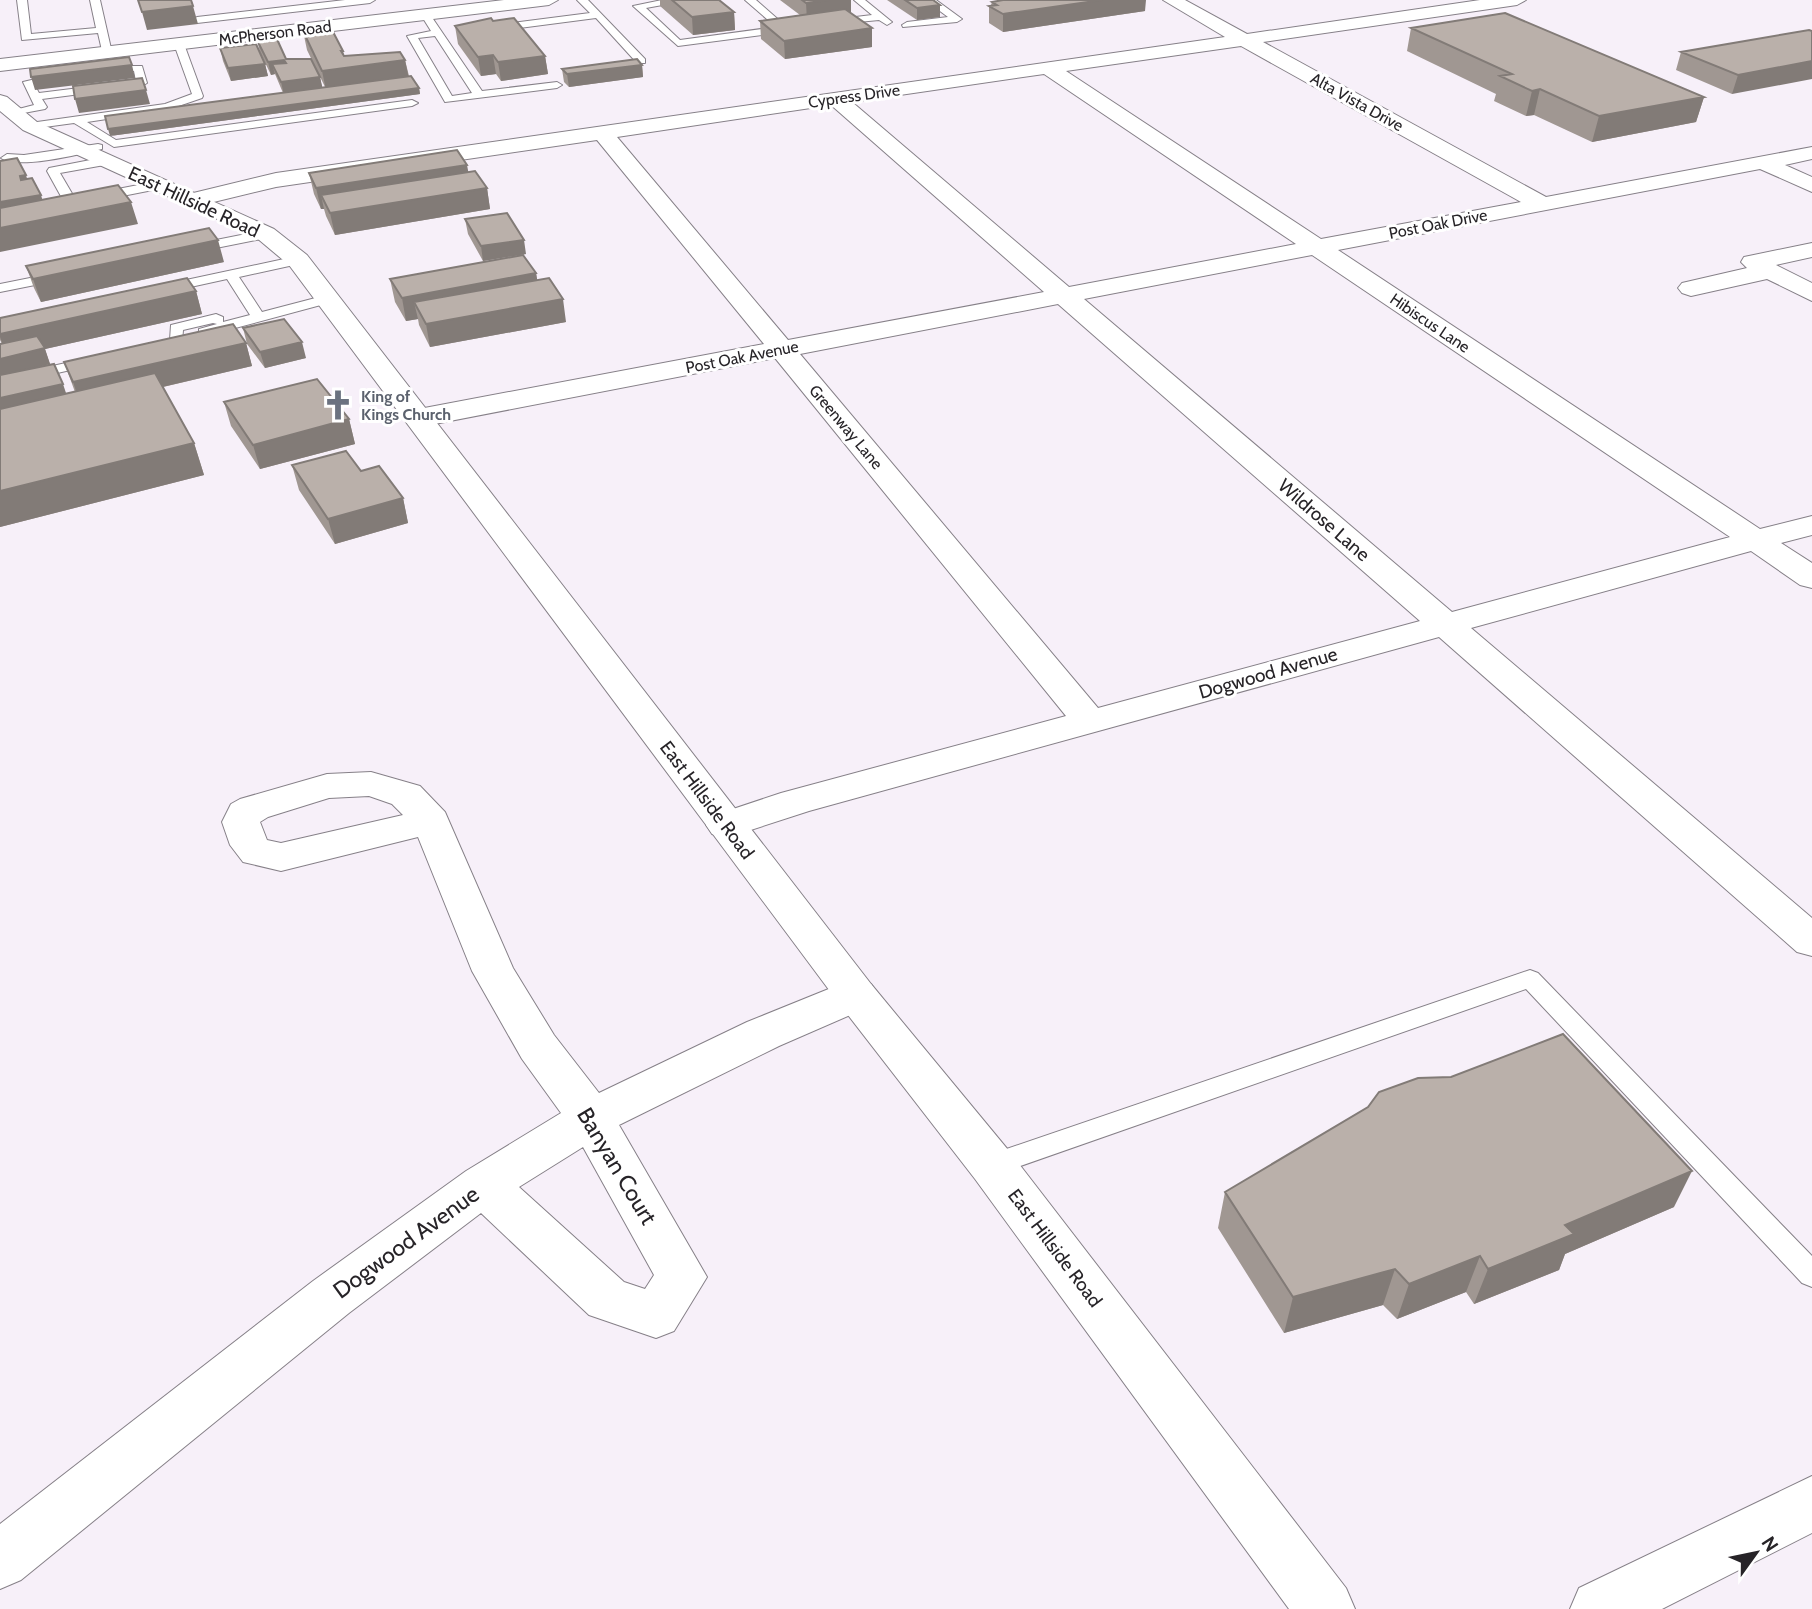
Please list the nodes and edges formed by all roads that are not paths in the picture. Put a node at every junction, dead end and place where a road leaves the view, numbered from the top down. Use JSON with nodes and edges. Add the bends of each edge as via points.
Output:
{"nodes":[{"id":1,"x":95,"y":0,"type":"edge"},
{"id":2,"x":370,"y":0,"type":"edge"},
{"id":3,"x":546,"y":0,"type":"edge"},
{"id":4,"x":582,"y":0,"type":"edge"},
{"id":5,"x":685,"y":0,"type":"edge"},
{"id":6,"x":750,"y":0,"type":"edge"},
{"id":7,"x":859,"y":0,"type":"edge"},
{"id":8,"x":930,"y":0,"type":"edge"},
{"id":9,"x":1172,"y":0,"type":"edge"},
{"id":10,"x":1517,"y":0,"type":"edge"},
{"id":11,"x":351,"y":1,"type":"edge"},
{"id":12,"x":297,"y":4,"type":"edge"},
{"id":13,"x":37,"y":5,"type":"dead end"},
{"id":14,"x":23,"y":6,"type":"edge"},
{"id":15,"x":483,"y":11,"type":"edge"},
{"id":16,"x":426,"y":15,"type":"junction"},
{"id":17,"x":598,"y":15,"type":"junction"},
{"id":18,"x":881,"y":17,"type":"junction"},
{"id":19,"x":197,"y":20,"type":"dead end"},
{"id":20,"x":360,"y":23,"type":"junction"},
{"id":21,"x":826,"y":24,"type":"edge"},
{"id":22,"x":907,"y":26,"type":"dead end"},
{"id":23,"x":798,"y":27,"type":"edge"},
{"id":24,"x":304,"y":29,"type":"junction"},
{"id":25,"x":784,"y":29,"type":"junction"},
{"id":26,"x":102,"y":30,"type":"junction"},
{"id":27,"x":444,"y":35,"type":"junction"},
{"id":28,"x":909,"y":39,"type":"dead end"},
{"id":29,"x":1242,"y":39,"type":"junction"},
{"id":30,"x":179,"y":44,"type":"junction"},
{"id":31,"x":641,"y":61,"type":"edge"},
{"id":32,"x":0,"y":65,"type":"edge"},
{"id":33,"x":1048,"y":68,"type":"junction"},
{"id":34,"x":101,"y":69,"type":"junction"},
{"id":35,"x":72,"y":73,"type":"edge"},
{"id":36,"x":557,"y":85,"type":"dead end"},
{"id":37,"x":479,"y":95,"type":"junction"},
{"id":38,"x":836,"y":99,"type":"junction"},
{"id":39,"x":412,"y":103,"type":"dead end"},
{"id":40,"x":57,"y":128,"type":"edge"},
{"id":41,"x":602,"y":132,"type":"junction"},
{"id":42,"x":1812,"y":153,"type":"edge"},
{"id":43,"x":1762,"y":162,"type":"junction"},
{"id":44,"x":1812,"y":185,"type":"edge"},
{"id":45,"x":176,"y":192,"type":"junction"},
{"id":46,"x":71,"y":202,"type":"junction"},
{"id":47,"x":1542,"y":204,"type":"junction"},
{"id":48,"x":0,"y":216,"type":"edge"},
{"id":49,"x":265,"y":234,"type":"junction"},
{"id":50,"x":1317,"y":247,"type":"junction"},
{"id":51,"x":1812,"y":250,"type":"edge"},
{"id":52,"x":171,"y":253,"type":"edge"},
{"id":53,"x":298,"y":260,"type":"junction"},
{"id":54,"x":1761,"y":267,"type":"junction"},
{"id":55,"x":77,"y":272,"type":"edge"},
{"id":56,"x":231,"y":275,"type":"junction"},
{"id":57,"x":0,"y":288,"type":"edge"},
{"id":58,"x":1690,"y":288,"type":"dead end"},
{"id":59,"x":153,"y":291,"type":"edge"},
{"id":60,"x":1812,"y":293,"type":"edge"},
{"id":61,"x":1064,"y":295,"type":"junction"},
{"id":62,"x":327,"y":299,"type":"junction"},
{"id":63,"x":257,"y":316,"type":"junction"},
{"id":64,"x":170,"y":341,"type":"edge"},
{"id":65,"x":781,"y":349,"type":"junction"},
{"id":66,"x":112,"y":356,"type":"edge"},
{"id":67,"x":0,"y":382,"type":"edge"},
{"id":68,"x":419,"y":418,"type":"junction"},
{"id":69,"x":1812,"y":525,"type":"edge"},
{"id":70,"x":1756,"y":540,"type":"junction"},
{"id":71,"x":1812,"y":578,"type":"edge"},
{"id":72,"x":1444,"y":624,"type":"junction"},
{"id":73,"x":1090,"y":722,"type":"junction"},
{"id":74,"x":431,"y":821,"type":"dead end"},
{"id":75,"x":726,"y":825,"type":"junction"},
{"id":76,"x":1812,"y":941,"type":"edge"},
{"id":77,"x":856,"y":995,"type":"junction"},
{"id":78,"x":591,"y":1118,"type":"junction"},
{"id":79,"x":992,"y":1165,"type":"junction"},
{"id":80,"x":483,"y":1185,"type":"junction"},
{"id":81,"x":1812,"y":1275,"type":"edge"},
{"id":82,"x":1812,"y":1503,"type":"edge"},
{"id":83,"x":0,"y":1560,"type":"edge"},
{"id":84,"x":1325,"y":1609,"type":"edge"},
{"id":85,"x":1600,"y":1609,"type":"edge"}],
"edges":[{"from":1,"to":26,"type":"lane"},
{"from":2,"to":11,"type":"lane"},
{"from":3,"to":15,"type":"street","name":"McPherson Road"},
{"from":4,"to":17,"type":"lane"},
{"from":5,"to":25,"type":"lane","via":[[639,6],[678,43]]},
{"from":6,"to":25,"type":"lane"},
{"from":7,"to":18,"type":"lane"},
{"from":8,"to":22,"type":"lane","via":[[957,19]]},
{"from":9,"to":29,"type":"street","name":"Alta Vista Drive"},
{"from":10,"to":29,"type":"street","name":"Cypress Drive"},
{"from":11,"to":12,"type":"lane"},
{"from":11,"to":20,"type":"lane"},
{"from":12,"to":19,"type":"lane"},
{"from":12,"to":24,"type":"lane"},
{"from":13,"to":14,"type":"lane"},
{"from":14,"to":26,"type":"lane","via":[[26,38]]},
{"from":15,"to":16,"type":"street","name":"McPherson Road"},
{"from":15,"to":17,"type":"lane","via":[[493,31]]},
{"from":16,"to":20,"type":"street","name":"McPherson Road"},
{"from":16,"to":27,"type":"lane"},
{"from":17,"to":31,"type":"lane"},
{"from":18,"to":21,"type":"lane"},
{"from":18,"to":28,"type":"lane"},
{"from":20,"to":24,"type":"street","name":"McPherson Road"},
{"from":23,"to":25,"type":"lane"},
{"from":24,"to":30,"type":"street","name":"McPherson Road"},
{"from":26,"to":34,"type":"lane"},
{"from":27,"to":37,"type":"lane"},
{"from":27,"to":37,"type":"lane","via":[[412,36],[449,100]]},
{"from":29,"to":33,"type":"street","name":"Cypress Drive"},
{"from":29,"to":47,"type":"street","name":"Alta Vista Drive"},
{"from":30,"to":34,"type":"street","name":"McPherson Road"},
{"from":30,"to":40,"type":"lane","via":[[198,96],[167,107]]},
{"from":32,"to":34,"type":"street","name":"McPherson Road"},
{"from":33,"to":38,"type":"street","name":"Cypress Drive"},
{"from":33,"to":50,"type":"street","name":"Hibiscus Lane"},
{"from":34,"to":40,"type":"lane","via":[[76,88]]},
{"from":35,"to":40,"type":"lane","via":[[28,82]]},
{"from":36,"to":37,"type":"lane"},
{"from":38,"to":41,"type":"street","name":"Cypress Drive"},
{"from":38,"to":61,"type":"street","name":"Wildrose Lane"},
{"from":39,"to":40,"type":"lane"},
{"from":40,"to":45,"type":"street","name":"East Hillside Road"},
{"from":40,"to":46,"type":"lane","via":[[52,171]]},
{"from":41,"to":45,"type":"street","name":"Cypress Drive"},
{"from":41,"to":65,"type":"street","name":"Greenway Lane"},
{"from":42,"to":43,"type":"street","name":"Post Oak Drive"},
{"from":43,"to":44,"type":"street"},
{"from":43,"to":47,"type":"street","name":"Post Oak Drive"},
{"from":45,"to":46,"type":"lane"},
{"from":45,"to":49,"type":"street","name":"East Hillside Road"},
{"from":46,"to":48,"type":"lane"},
{"from":47,"to":50,"type":"street","name":"Post Oak Drive"},
{"from":49,"to":52,"type":"lane"},
{"from":49,"to":53,"type":"street","name":"East Hillside Road"},
{"from":50,"to":61,"type":"street","name":"Post Oak Drive"},
{"from":50,"to":70,"type":"street","name":"Hibiscus Lane"},
{"from":51,"to":54,"type":"street"},
{"from":53,"to":56,"type":"lane"},
{"from":53,"to":62,"type":"street","name":"East Hillside Road"},
{"from":54,"to":58,"type":"street"},
{"from":54,"to":60,"type":"street"},
{"from":55,"to":57,"type":"lane"},
{"from":56,"to":59,"type":"lane"},
{"from":56,"to":63,"type":"lane"},
{"from":61,"to":65,"type":"street","name":"Post Oak Avenue"},
{"from":61,"to":72,"type":"street","name":"Wildrose Lane"},
{"from":62,"to":63,"type":"lane"},
{"from":62,"to":68,"type":"street","name":"East Hillside Road"},
{"from":63,"to":64,"type":"lane"},
{"from":65,"to":68,"type":"street","name":"Post Oak Avenue"},
{"from":65,"to":73,"type":"street","name":"Greenway Lane"},
{"from":66,"to":67,"type":"lane"},
{"from":68,"to":75,"type":"street","name":"East Hillside Road"},
{"from":69,"to":70,"type":"street","name":"Dogwood Avenue"},
{"from":70,"to":71,"type":"street","name":"Hibiscus Lane"},
{"from":70,"to":72,"type":"street","name":"Dogwood Avenue"},
{"from":72,"to":73,"type":"street","name":"Dogwood Avenue"},
{"from":72,"to":76,"type":"street","name":"Wildrose Lane"},
{"from":73,"to":75,"type":"street","name":"Dogwood Avenue"},
{"from":74,"to":78,"type":"street","name":"Banyan Court","via":[[493,971],[538,1047]]},
{"from":75,"to":77,"type":"street","name":"East Hillside Road"},
{"from":77,"to":78,"type":"street","name":"Dogwood Avenue"},
{"from":77,"to":79,"type":"street","name":"East Hillside Road"},
{"from":78,"to":80,"type":"street","name":"Dogwood Avenue"},
{"from":78,"to":80,"type":"street","name":"Banyan Court","via":[[682,1277],[656,1315],[607,1299]]},
{"from":79,"to":81,"type":"lane","via":[[1530,979]]},
{"from":79,"to":84,"type":"street","name":"East Hillside Road"},
{"from":80,"to":83,"type":"street","name":"Dogwood Avenue","via":[[331,1297]]},
{"from":82,"to":85,"type":"street"}]}
